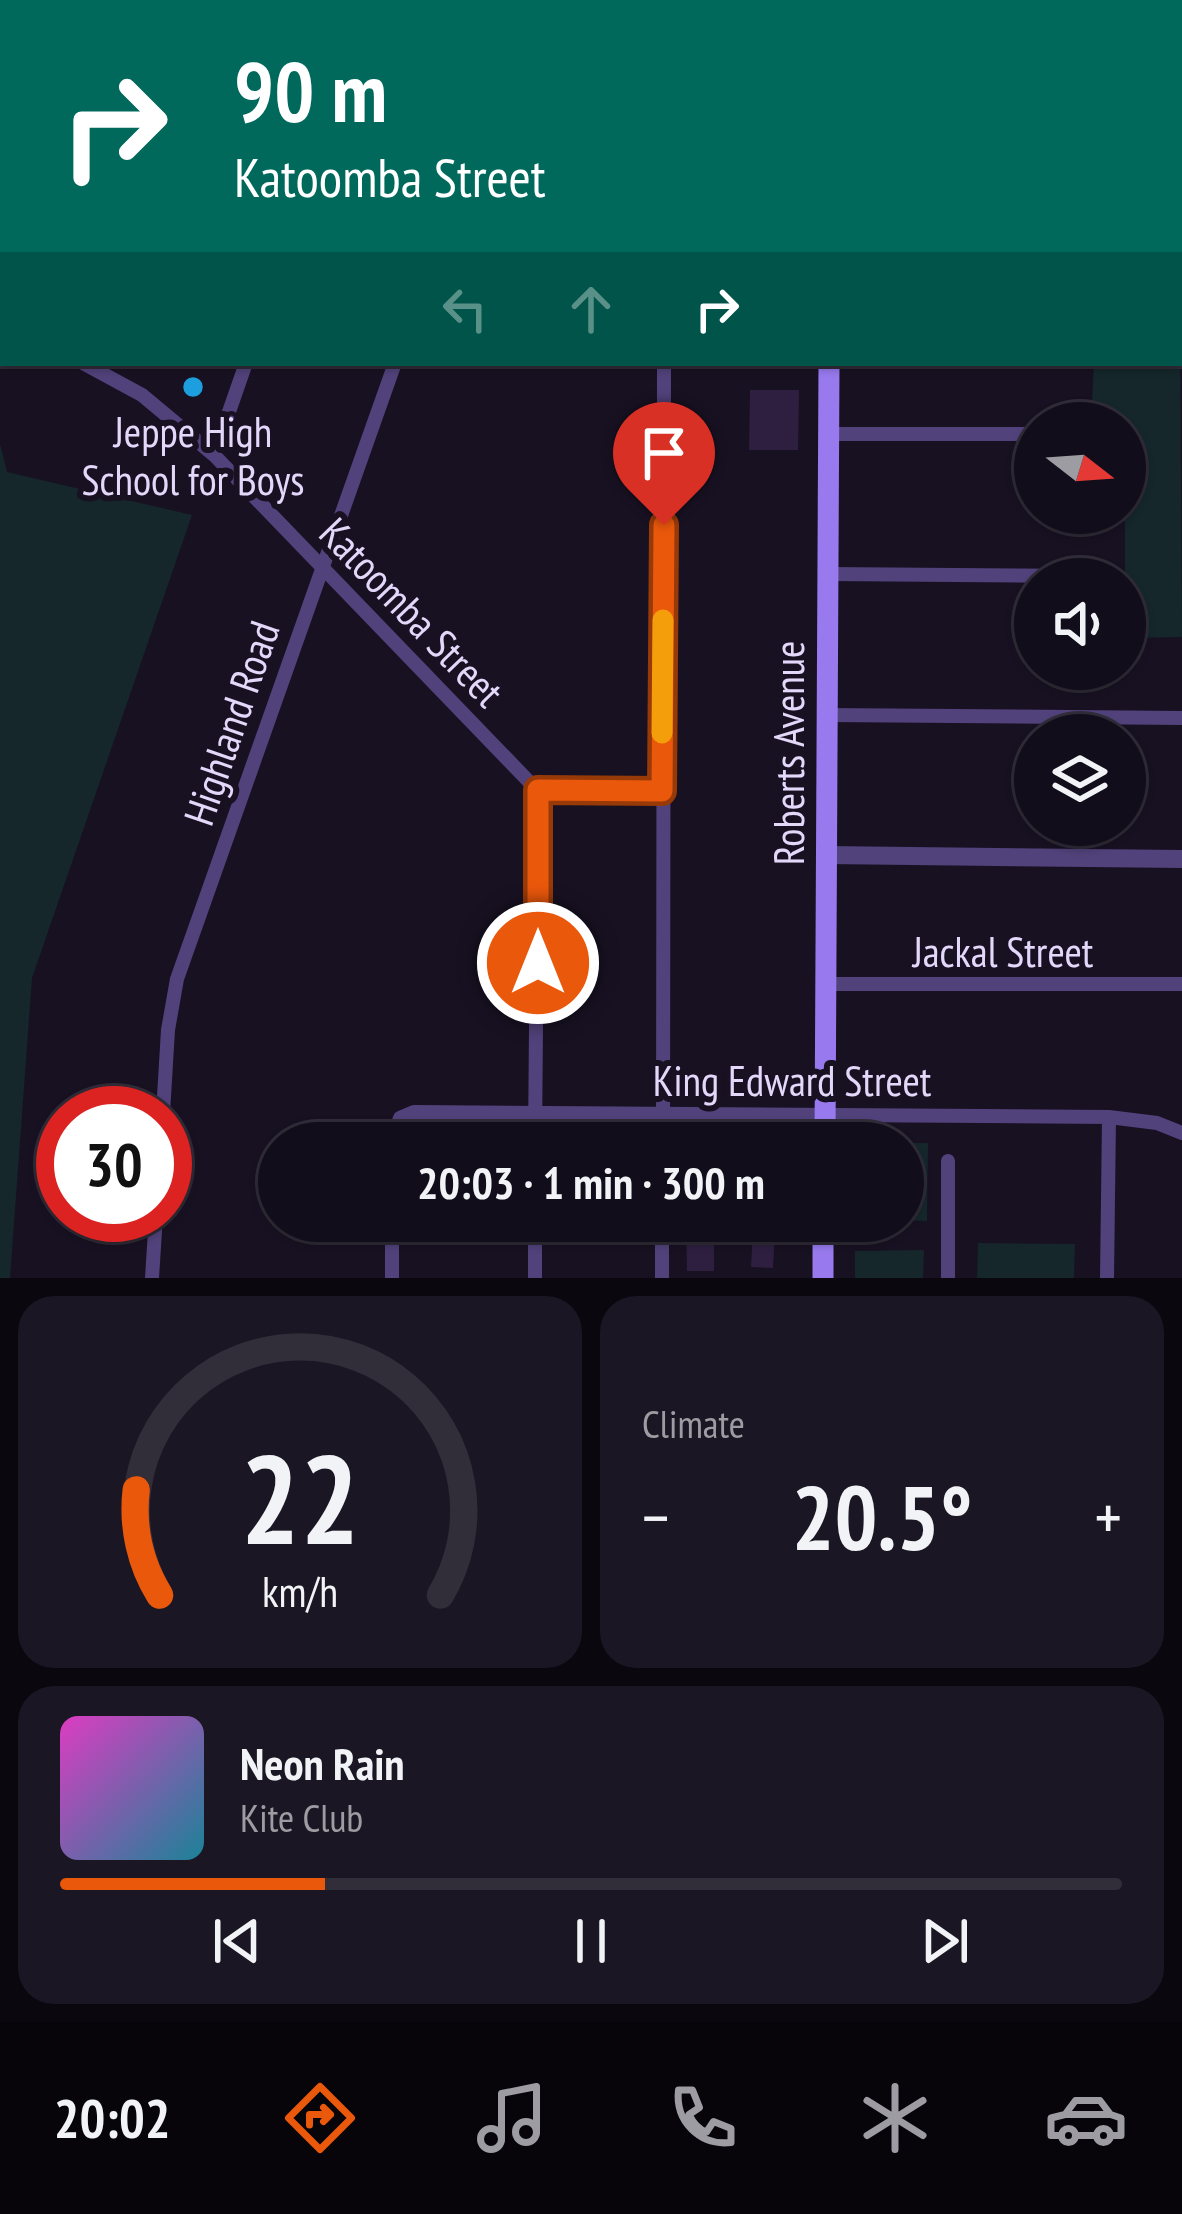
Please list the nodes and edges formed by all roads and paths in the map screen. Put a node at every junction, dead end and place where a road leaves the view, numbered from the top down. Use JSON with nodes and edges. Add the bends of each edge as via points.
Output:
{"nodes":[{"id":1,"x":923,"y":0,"type":"edge"},
{"id":2,"x":945,"y":0,"type":"edge"},
{"id":3,"x":89,"y":366,"type":"edge"},
{"id":4,"x":245,"y":366,"type":"edge"},
{"id":5,"x":394,"y":366,"type":"edge"},
{"id":6,"x":664,"y":366,"type":"edge"},
{"id":7,"x":829,"y":366,"type":"edge"},
{"id":8,"x":829,"y":434,"type":"junction"},
{"id":9,"x":1014,"y":434,"type":"edge"},
{"id":10,"x":214,"y":455,"type":"junction"},
{"id":11,"x":322,"y":565,"type":"junction"},
{"id":12,"x":828,"y":574,"type":"junction"},
{"id":13,"x":1014,"y":575,"type":"edge"},
{"id":14,"x":827,"y":715,"type":"junction"},
{"id":15,"x":1182,"y":718,"type":"edge"},
{"id":16,"x":538,"y":790,"type":"junction"},
{"id":17,"x":662,"y":791,"type":"junction"},
{"id":18,"x":826,"y":855,"type":"junction"},
{"id":19,"x":1182,"y":859,"type":"edge"},
{"id":20,"x":825,"y":984,"type":"junction"},
{"id":21,"x":1182,"y":984,"type":"edge"},
{"id":22,"x":165,"y":1086,"type":"edge"},
{"id":23,"x":536,"y":1112,"type":"junction"},
{"id":24,"x":663,"y":1112,"type":"junction"},
{"id":25,"x":825,"y":1113,"type":"junction"},
{"id":26,"x":1109,"y":1117,"type":"junction"},
{"id":27,"x":399,"y":1122,"type":"edge"},
{"id":28,"x":536,"y":1122,"type":"edge"},
{"id":29,"x":663,"y":1122,"type":"edge"},
{"id":30,"x":825,"y":1122,"type":"edge"},
{"id":31,"x":1182,"y":1132,"type":"edge"},
{"id":32,"x":948,"y":1161,"type":"dead end"},
{"id":33,"x":154,"y":1242,"type":"edge"},
{"id":34,"x":392,"y":1242,"type":"edge"},
{"id":35,"x":535,"y":1242,"type":"edge"},
{"id":36,"x":662,"y":1242,"type":"edge"},
{"id":37,"x":823,"y":1242,"type":"edge"},
{"id":38,"x":152,"y":1278,"type":"edge"},
{"id":39,"x":392,"y":1278,"type":"edge"},
{"id":40,"x":535,"y":1278,"type":"edge"},
{"id":41,"x":662,"y":1278,"type":"edge"},
{"id":42,"x":823,"y":1278,"type":"edge"},
{"id":43,"x":948,"y":1278,"type":"edge"},
{"id":44,"x":1108,"y":1278,"type":"edge"}],
"edges":[{"from":1,"to":2,"type":"street"},
{"from":3,"to":10,"type":"street","name":"Katoomba Street","via":[[142,395]]},
{"from":4,"to":10,"type":"street"},
{"from":5,"to":11,"type":"street","name":"Highland Road"},
{"from":6,"to":17,"type":"street"},
{"from":7,"to":8,"type":"main road","name":"Roberts Avenue"},
{"from":8,"to":9,"type":"street"},
{"from":8,"to":12,"type":"main road","name":"Roberts Avenue"},
{"from":10,"to":11,"type":"street","name":"Katoomba Street"},
{"from":11,"to":16,"type":"street","name":"Katoomba Street"},
{"from":11,"to":22,"type":"street","name":"Highland Road","via":[[177,979]]},
{"from":12,"to":13,"type":"street"},
{"from":12,"to":14,"type":"main road","name":"Roberts Avenue"},
{"from":14,"to":15,"type":"street"},
{"from":14,"to":18,"type":"main road","name":"Roberts Avenue"},
{"from":16,"to":17,"type":"street"},
{"from":16,"to":23,"type":"street"},
{"from":17,"to":24,"type":"street"},
{"from":18,"to":19,"type":"street"},
{"from":18,"to":20,"type":"main road","name":"Roberts Avenue"},
{"from":20,"to":21,"type":"street","name":"Jackal Street"},
{"from":20,"to":25,"type":"main road","name":"Roberts Avenue"},
{"from":23,"to":24,"type":"street","name":"King Edward Street"},
{"from":23,"to":27,"type":"street","name":"King Edward Street","via":[[414,1112]]},
{"from":23,"to":28,"type":"street"},
{"from":24,"to":25,"type":"street","name":"King Edward Street"},
{"from":24,"to":29,"type":"street"},
{"from":25,"to":26,"type":"street","name":"King Edward Street"},
{"from":25,"to":30,"type":"main road","name":"Roberts Avenue"},
{"from":26,"to":31,"type":"street","name":"King Edward Street"},
{"from":26,"to":44,"type":"street"},
{"from":32,"to":43,"type":"street"},
{"from":33,"to":38,"type":"street"},
{"from":34,"to":39,"type":"street"},
{"from":35,"to":40,"type":"street"},
{"from":36,"to":41,"type":"street"},
{"from":37,"to":42,"type":"main road"}]}
